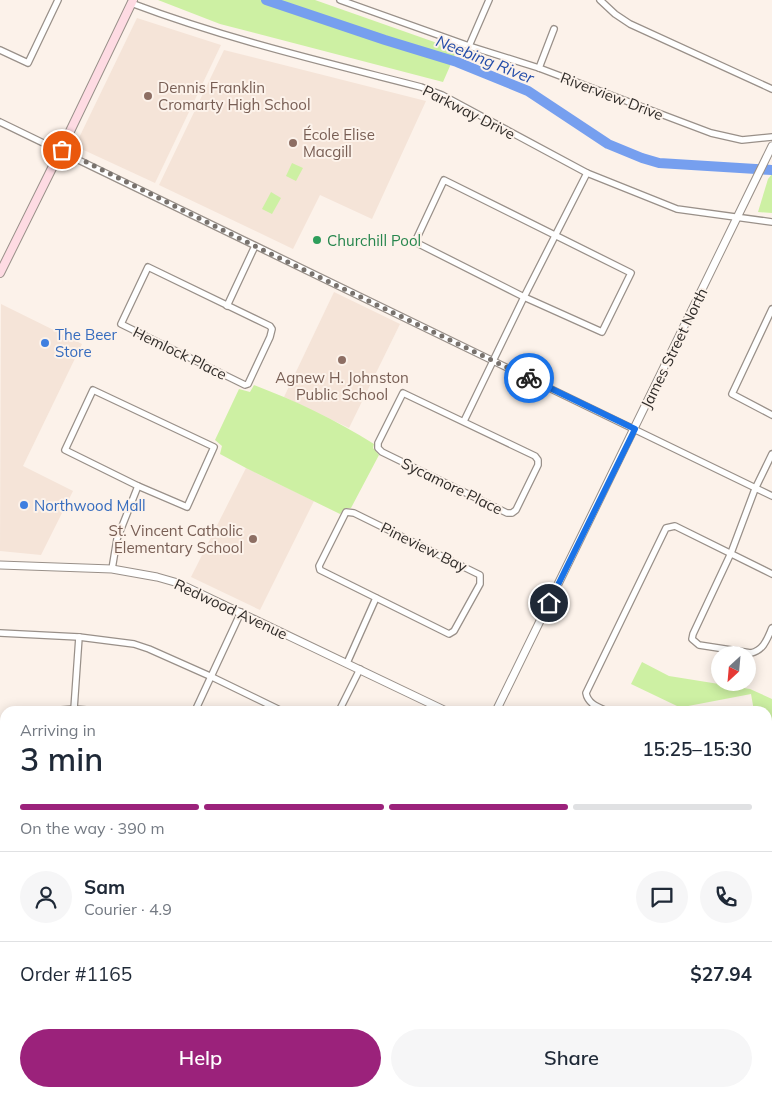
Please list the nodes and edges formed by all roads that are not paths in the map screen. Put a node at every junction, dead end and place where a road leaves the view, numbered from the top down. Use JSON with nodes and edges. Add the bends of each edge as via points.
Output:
{"nodes":[{"id":1,"x":58,"y":0,"type":"edge"},
{"id":2,"x":340,"y":0,"type":"edge"},
{"id":3,"x":489,"y":0,"type":"edge"},
{"id":4,"x":600,"y":0,"type":"edge"},
{"id":5,"x":132,"y":2,"type":"edge"},
{"id":6,"x":554,"y":28,"type":"dead end"},
{"id":7,"x":469,"y":46,"type":"junction"},
{"id":8,"x":0,"y":50,"type":"edge"},
{"id":9,"x":539,"y":68,"type":"junction"},
{"id":10,"x":772,"y":89,"type":"edge"},
{"id":11,"x":0,"y":122,"type":"edge"},
{"id":12,"x":772,"y":137,"type":"edge"},
{"id":13,"x":772,"y":146,"type":"edge"},
{"id":14,"x":62,"y":150,"type":"junction"},
{"id":15,"x":587,"y":173,"type":"junction"},
{"id":16,"x":737,"y":217,"type":"junction"},
{"id":17,"x":772,"y":222,"type":"edge"},
{"id":18,"x":556,"y":236,"type":"junction"},
{"id":19,"x":255,"y":246,"type":"junction"},
{"id":20,"x":0,"y":273,"type":"edge"},
{"id":21,"x":524,"y":297,"type":"junction"},
{"id":22,"x":227,"y":306,"type":"junction"},
{"id":23,"x":772,"y":309,"type":"edge"},
{"id":24,"x":493,"y":361,"type":"junction"},
{"id":25,"x":772,"y":415,"type":"edge"},
{"id":26,"x":464,"y":421,"type":"junction"},
{"id":27,"x":635,"y":429,"type":"junction"},
{"id":28,"x":772,"y":454,"type":"edge"},
{"id":29,"x":138,"y":486,"type":"junction"},
{"id":30,"x":755,"y":489,"type":"junction"},
{"id":31,"x":772,"y":496,"type":"edge"},
{"id":32,"x":731,"y":554,"type":"junction"},
{"id":33,"x":0,"y":566,"type":"edge"},
{"id":34,"x":112,"y":568,"type":"junction"},
{"id":35,"x":772,"y":574,"type":"edge"},
{"id":36,"x":376,"y":598,"type":"junction"},
{"id":37,"x":241,"y":612,"type":"junction"},
{"id":38,"x":772,"y":628,"type":"edge"},
{"id":39,"x":0,"y":633,"type":"edge"},
{"id":40,"x":79,"y":636,"type":"junction"},
{"id":41,"x":347,"y":663,"type":"junction"},
{"id":42,"x":360,"y":669,"type":"junction"},
{"id":43,"x":212,"y":678,"type":"junction"},
{"id":44,"x":74,"y":706,"type":"edge"},
{"id":45,"x":198,"y":706,"type":"edge"},
{"id":46,"x":264,"y":706,"type":"edge"},
{"id":47,"x":342,"y":706,"type":"edge"},
{"id":48,"x":436,"y":706,"type":"edge"},
{"id":49,"x":498,"y":706,"type":"edge"},
{"id":50,"x":597,"y":706,"type":"edge"}],
"edges":[{"from":1,"to":8,"type":"street","via":[[28,62]]},
{"from":2,"to":7,"type":"street","name":"Riverview Drive"},
{"from":3,"to":7,"type":"street"},
{"from":4,"to":10,"type":"street","via":[[630,24]]},
{"from":5,"to":14,"type":"main road"},
{"from":5,"to":15,"type":"street","name":"Parkway Drive","via":[[226,36],[429,90]]},
{"from":6,"to":9,"type":"street"},
{"from":7,"to":9,"type":"street","name":"Riverview Drive"},
{"from":9,"to":12,"type":"street","name":"Riverview Drive","via":[[711,133],[742,140]]},
{"from":11,"to":14,"type":"street"},
{"from":13,"to":16,"type":"street","name":"James Street North"},
{"from":14,"to":19,"type":"street"},
{"from":14,"to":20,"type":"main road"},
{"from":15,"to":16,"type":"street","name":"Parkway Drive","via":[[677,210]]},
{"from":15,"to":18,"type":"street"},
{"from":16,"to":17,"type":"street","name":"Parkway Drive"},
{"from":16,"to":27,"type":"street","name":"James Street North"},
{"from":18,"to":21,"type":"street"},
{"from":18,"to":21,"type":"street","via":[[632,273],[602,332]]},
{"from":18,"to":21,"type":"street","via":[[444,180],[415,242]]},
{"from":19,"to":22,"type":"street"},
{"from":19,"to":24,"type":"street"},
{"from":21,"to":24,"type":"street"},
{"from":22,"to":22,"type":"street","name":"Hemlock Place","via":[[148,267],[120,324],[245,385],[272,329]]},
{"from":23,"to":25,"type":"street","via":[[732,394]]},
{"from":24,"to":26,"type":"street"},
{"from":24,"to":27,"type":"street"},
{"from":26,"to":26,"type":"street","name":"Sycamore Place","via":[[403,393],[378,448],[512,513],[538,460]]},
{"from":27,"to":30,"type":"street"},
{"from":27,"to":49,"type":"street","name":"James Street North"},
{"from":28,"to":30,"type":"street"},
{"from":29,"to":29,"type":"street","via":[[188,507],[214,447],[92,390],[65,450]]},
{"from":29,"to":34,"type":"street","via":[[117,539]]},
{"from":30,"to":31,"type":"street"},
{"from":30,"to":32,"type":"street"},
{"from":32,"to":35,"type":"street"},
{"from":32,"to":38,"type":"street","via":[[692,639],[699,645],[751,653],[762,648]]},
{"from":32,"to":50,"type":"street","via":[[675,526],[666,528],[586,693],[591,703]]},
{"from":33,"to":34,"type":"street","name":"Redwood Avenue"},
{"from":34,"to":37,"type":"street","name":"Redwood Avenue","via":[[178,582]]},
{"from":36,"to":36,"type":"street","name":"Pineview Bay","via":[[449,634],[481,578],[460,564],[346,512],[319,566],[320,570]]},
{"from":36,"to":41,"type":"street"},
{"from":37,"to":41,"type":"street","name":"Redwood Avenue"},
{"from":37,"to":43,"type":"street"},
{"from":39,"to":40,"type":"street"},
{"from":40,"to":43,"type":"street","via":[[134,644]]},
{"from":40,"to":44,"type":"street"},
{"from":41,"to":42,"type":"street","name":"Redwood Avenue"},
{"from":42,"to":47,"type":"street"},
{"from":42,"to":48,"type":"street","name":"Redwood Avenue"},
{"from":43,"to":45,"type":"street"},
{"from":43,"to":46,"type":"street"}]}
